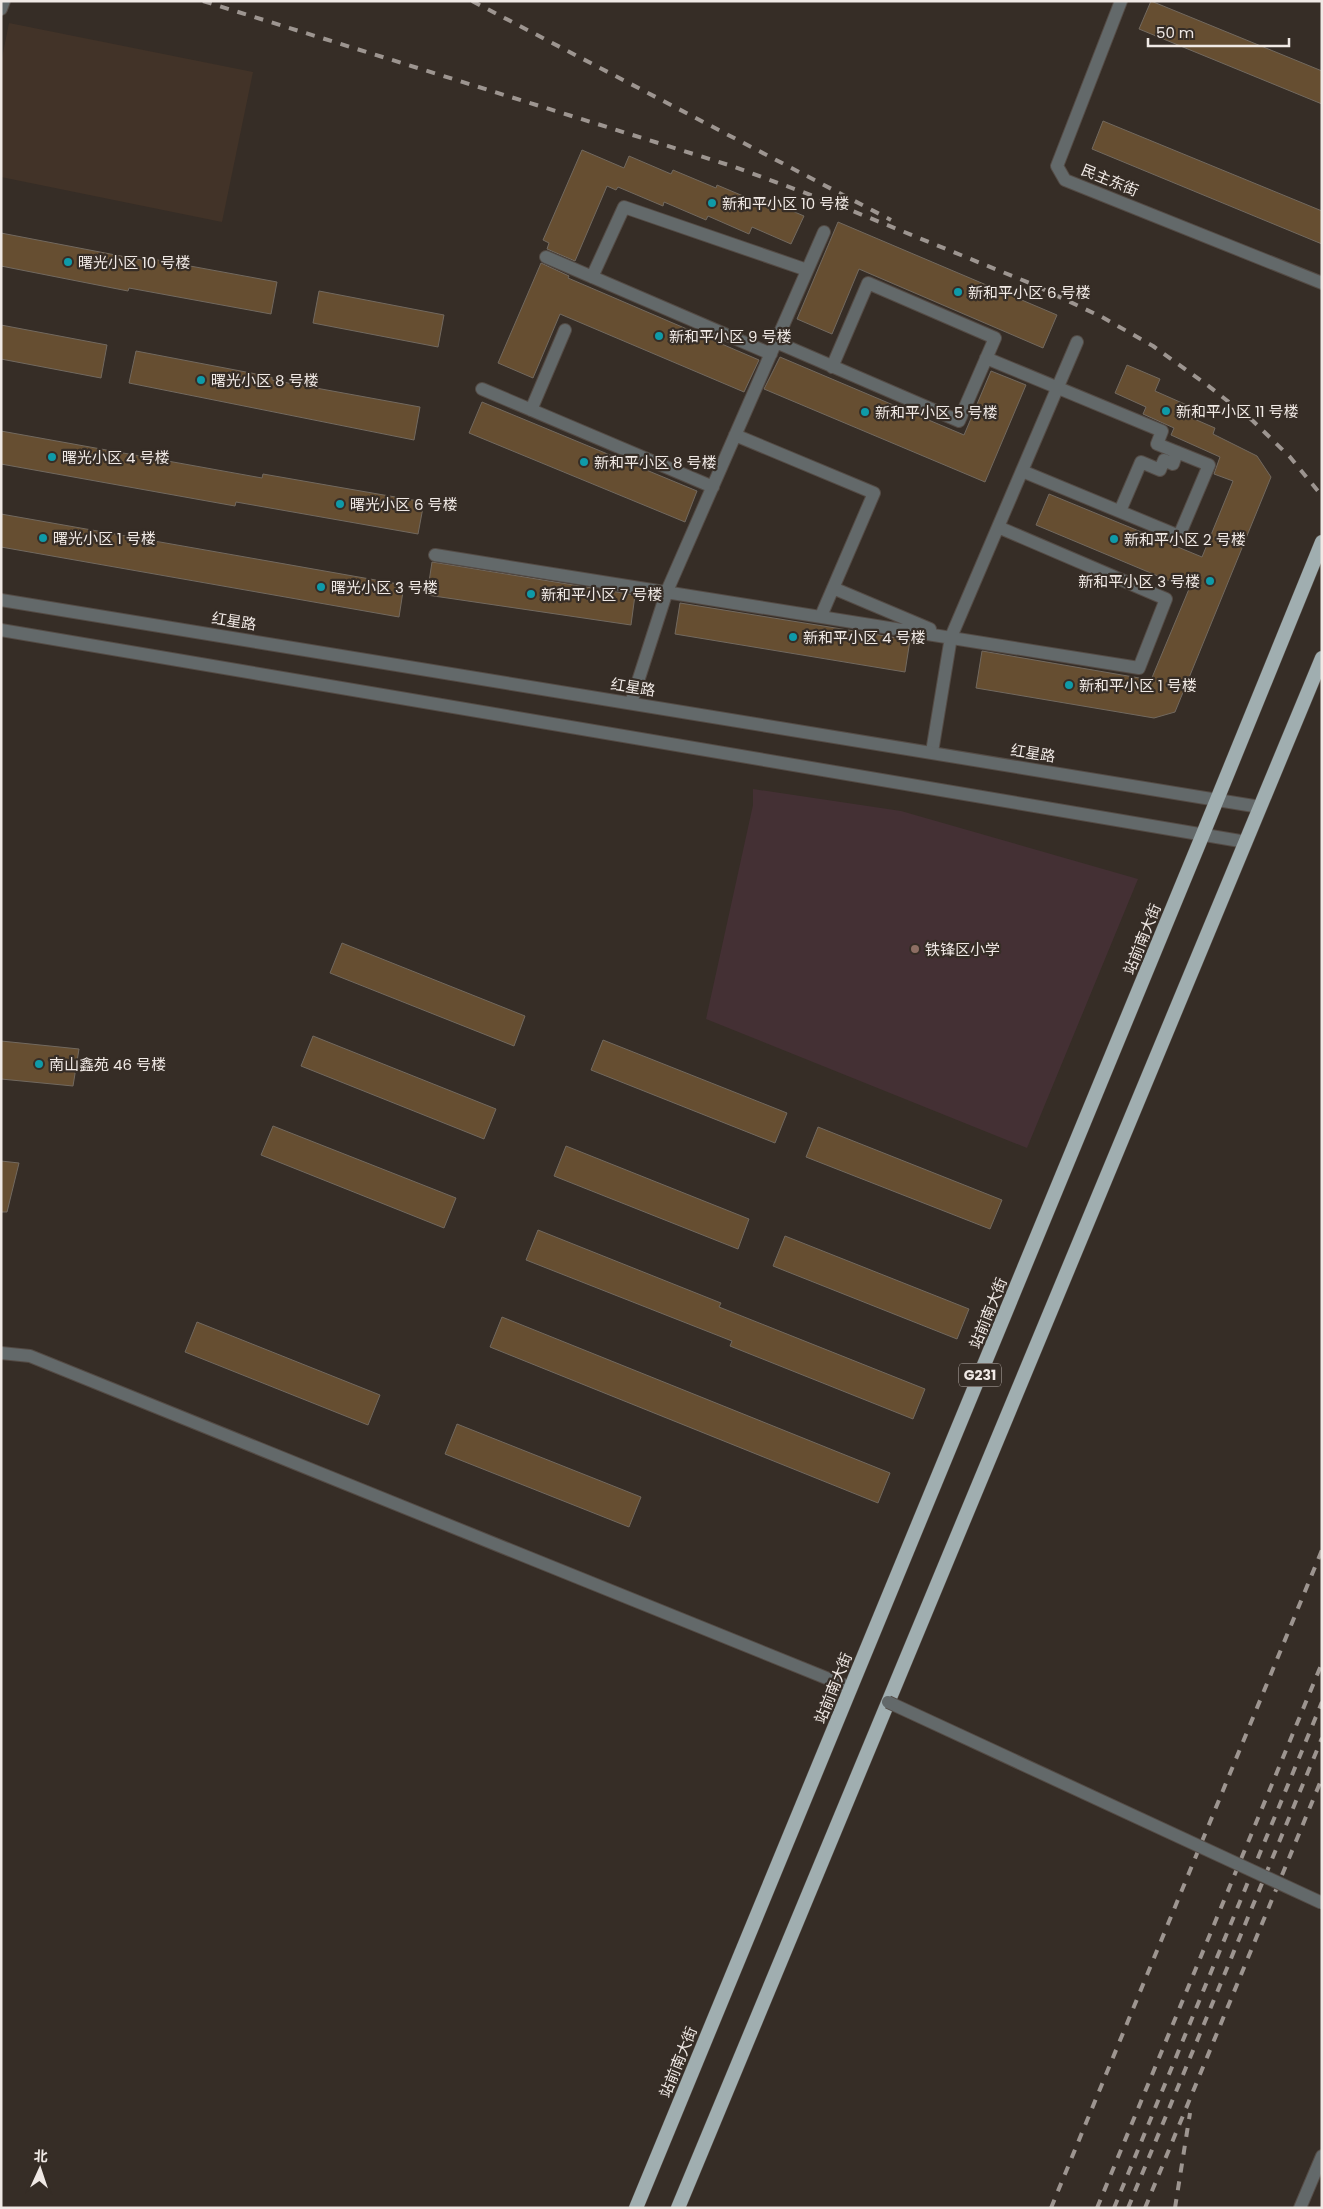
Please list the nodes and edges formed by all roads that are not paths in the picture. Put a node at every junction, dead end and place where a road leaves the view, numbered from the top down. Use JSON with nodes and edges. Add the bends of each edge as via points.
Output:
{"nodes":[{"id":1,"x":4,"y":1,"type":"edge"},
{"id":2,"x":1121,"y":1,"type":"edge"},
{"id":3,"x":1,"y":9,"type":"edge"},
{"id":4,"x":824,"y":232,"type":"dead end"},
{"id":5,"x":546,"y":257,"type":"dead end"},
{"id":6,"x":807,"y":270,"type":"junction"},
{"id":7,"x":592,"y":277,"type":"junction"},
{"id":8,"x":1322,"y":283,"type":"edge"},
{"id":9,"x":566,"y":330,"type":"dead end"},
{"id":10,"x":1077,"y":342,"type":"dead end"},
{"id":11,"x":773,"y":348,"type":"junction"},
{"id":12,"x":986,"y":358,"type":"junction"},
{"id":13,"x":832,"y":367,"type":"junction"},
{"id":14,"x":1057,"y":388,"type":"junction"},
{"id":15,"x":482,"y":389,"type":"dead end"},
{"id":16,"x":531,"y":410,"type":"junction"},
{"id":17,"x":735,"y":435,"type":"junction"},
{"id":18,"x":1177,"y":452,"type":"junction"},
{"id":19,"x":1022,"y":471,"type":"junction"},
{"id":20,"x":713,"y":487,"type":"junction"},
{"id":21,"x":1120,"y":511,"type":"junction"},
{"id":22,"x":998,"y":527,"type":"junction"},
{"id":23,"x":1322,"y":542,"type":"edge"},
{"id":24,"x":436,"y":555,"type":"dead end"},
{"id":25,"x":833,"y":588,"type":"junction"},
{"id":26,"x":667,"y":591,"type":"junction"},
{"id":27,"x":1,"y":600,"type":"edge"},
{"id":28,"x":821,"y":616,"type":"junction"},
{"id":29,"x":1,"y":630,"type":"edge"},
{"id":30,"x":951,"y":638,"type":"junction"},
{"id":31,"x":1322,"y":658,"type":"edge"},
{"id":32,"x":632,"y":703,"type":"junction"},
{"id":33,"x":932,"y":752,"type":"junction"},
{"id":34,"x":1217,"y":800,"type":"junction"},
{"id":35,"x":1260,"y":807,"type":"junction"},
{"id":36,"x":1203,"y":834,"type":"junction"},
{"id":37,"x":1246,"y":842,"type":"junction"},
{"id":38,"x":1,"y":1353,"type":"edge"},
{"id":39,"x":850,"y":1688,"type":"junction"},
{"id":40,"x":888,"y":1702,"type":"junction"},
{"id":41,"x":1322,"y":1902,"type":"edge"},
{"id":42,"x":1322,"y":2156,"type":"edge"},
{"id":43,"x":636,"y":2208,"type":"edge"},
{"id":44,"x":678,"y":2208,"type":"edge"},
{"id":45,"x":1300,"y":2208,"type":"edge"}],
"edges":[{"from":1,"to":3,"type":"street"},
{"from":2,"to":8,"type":"street","name":"民主东街","via":[[1057,166],[1065,180]]},
{"from":4,"to":6,"type":"street"},
{"from":5,"to":7,"type":"street"},
{"from":6,"to":7,"type":"street","via":[[624,207]]},
{"from":6,"to":11,"type":"street"},
{"from":7,"to":11,"type":"street"},
{"from":9,"to":16,"type":"street"},
{"from":10,"to":14,"type":"street"},
{"from":11,"to":13,"type":"street"},
{"from":11,"to":17,"type":"street"},
{"from":12,"to":13,"type":"street","via":[[959,421]]},
{"from":12,"to":13,"type":"street","via":[[995,338],[868,283]]},
{"from":12,"to":14,"type":"street"},
{"from":14,"to":18,"type":"street","via":[[1162,431],[1157,444]]},
{"from":14,"to":19,"type":"street"},
{"from":15,"to":16,"type":"street"},
{"from":16,"to":20,"type":"street"},
{"from":17,"to":20,"type":"street"},
{"from":17,"to":25,"type":"street","via":[[874,493]]},
{"from":18,"to":21,"type":"street","via":[[1172,464],[1164,460],[1160,470],[1140,462]]},
{"from":18,"to":21,"type":"street","via":[[1209,465],[1180,536]]},
{"from":19,"to":21,"type":"street"},
{"from":19,"to":22,"type":"street"},
{"from":20,"to":26,"type":"street"},
{"from":22,"to":30,"type":"street"},
{"from":22,"to":30,"type":"street","via":[[1166,599],[1139,668]]},
{"from":23,"to":34,"type":"highway","name":"站前南大街","number":"G231"},
{"from":24,"to":26,"type":"street"},
{"from":25,"to":28,"type":"street"},
{"from":25,"to":30,"type":"street"},
{"from":26,"to":28,"type":"street"},
{"from":26,"to":32,"type":"street"},
{"from":27,"to":32,"type":"street","name":"红星路"},
{"from":28,"to":30,"type":"street"},
{"from":29,"to":36,"type":"street"},
{"from":30,"to":33,"type":"street"},
{"from":31,"to":35,"type":"highway","number":"G231"},
{"from":32,"to":33,"type":"street","name":"红星路"},
{"from":33,"to":34,"type":"street","name":"红星路"},
{"from":34,"to":35,"type":"street","name":"红星路"},
{"from":34,"to":36,"type":"highway","name":"站前南大街","number":"G231"},
{"from":35,"to":37,"type":"highway","number":"G231"},
{"from":36,"to":37,"type":"street"},
{"from":36,"to":39,"type":"highway","name":"站前南大街","number":"G231"},
{"from":37,"to":40,"type":"highway","number":"G231"},
{"from":38,"to":39,"type":"street","via":[[30,1356]]},
{"from":39,"to":43,"type":"highway","name":"站前南大街","number":"G231"},
{"from":40,"to":41,"type":"street","bridge":true},
{"from":40,"to":44,"type":"highway","number":"G231"},
{"from":42,"to":45,"type":"street"}]}
